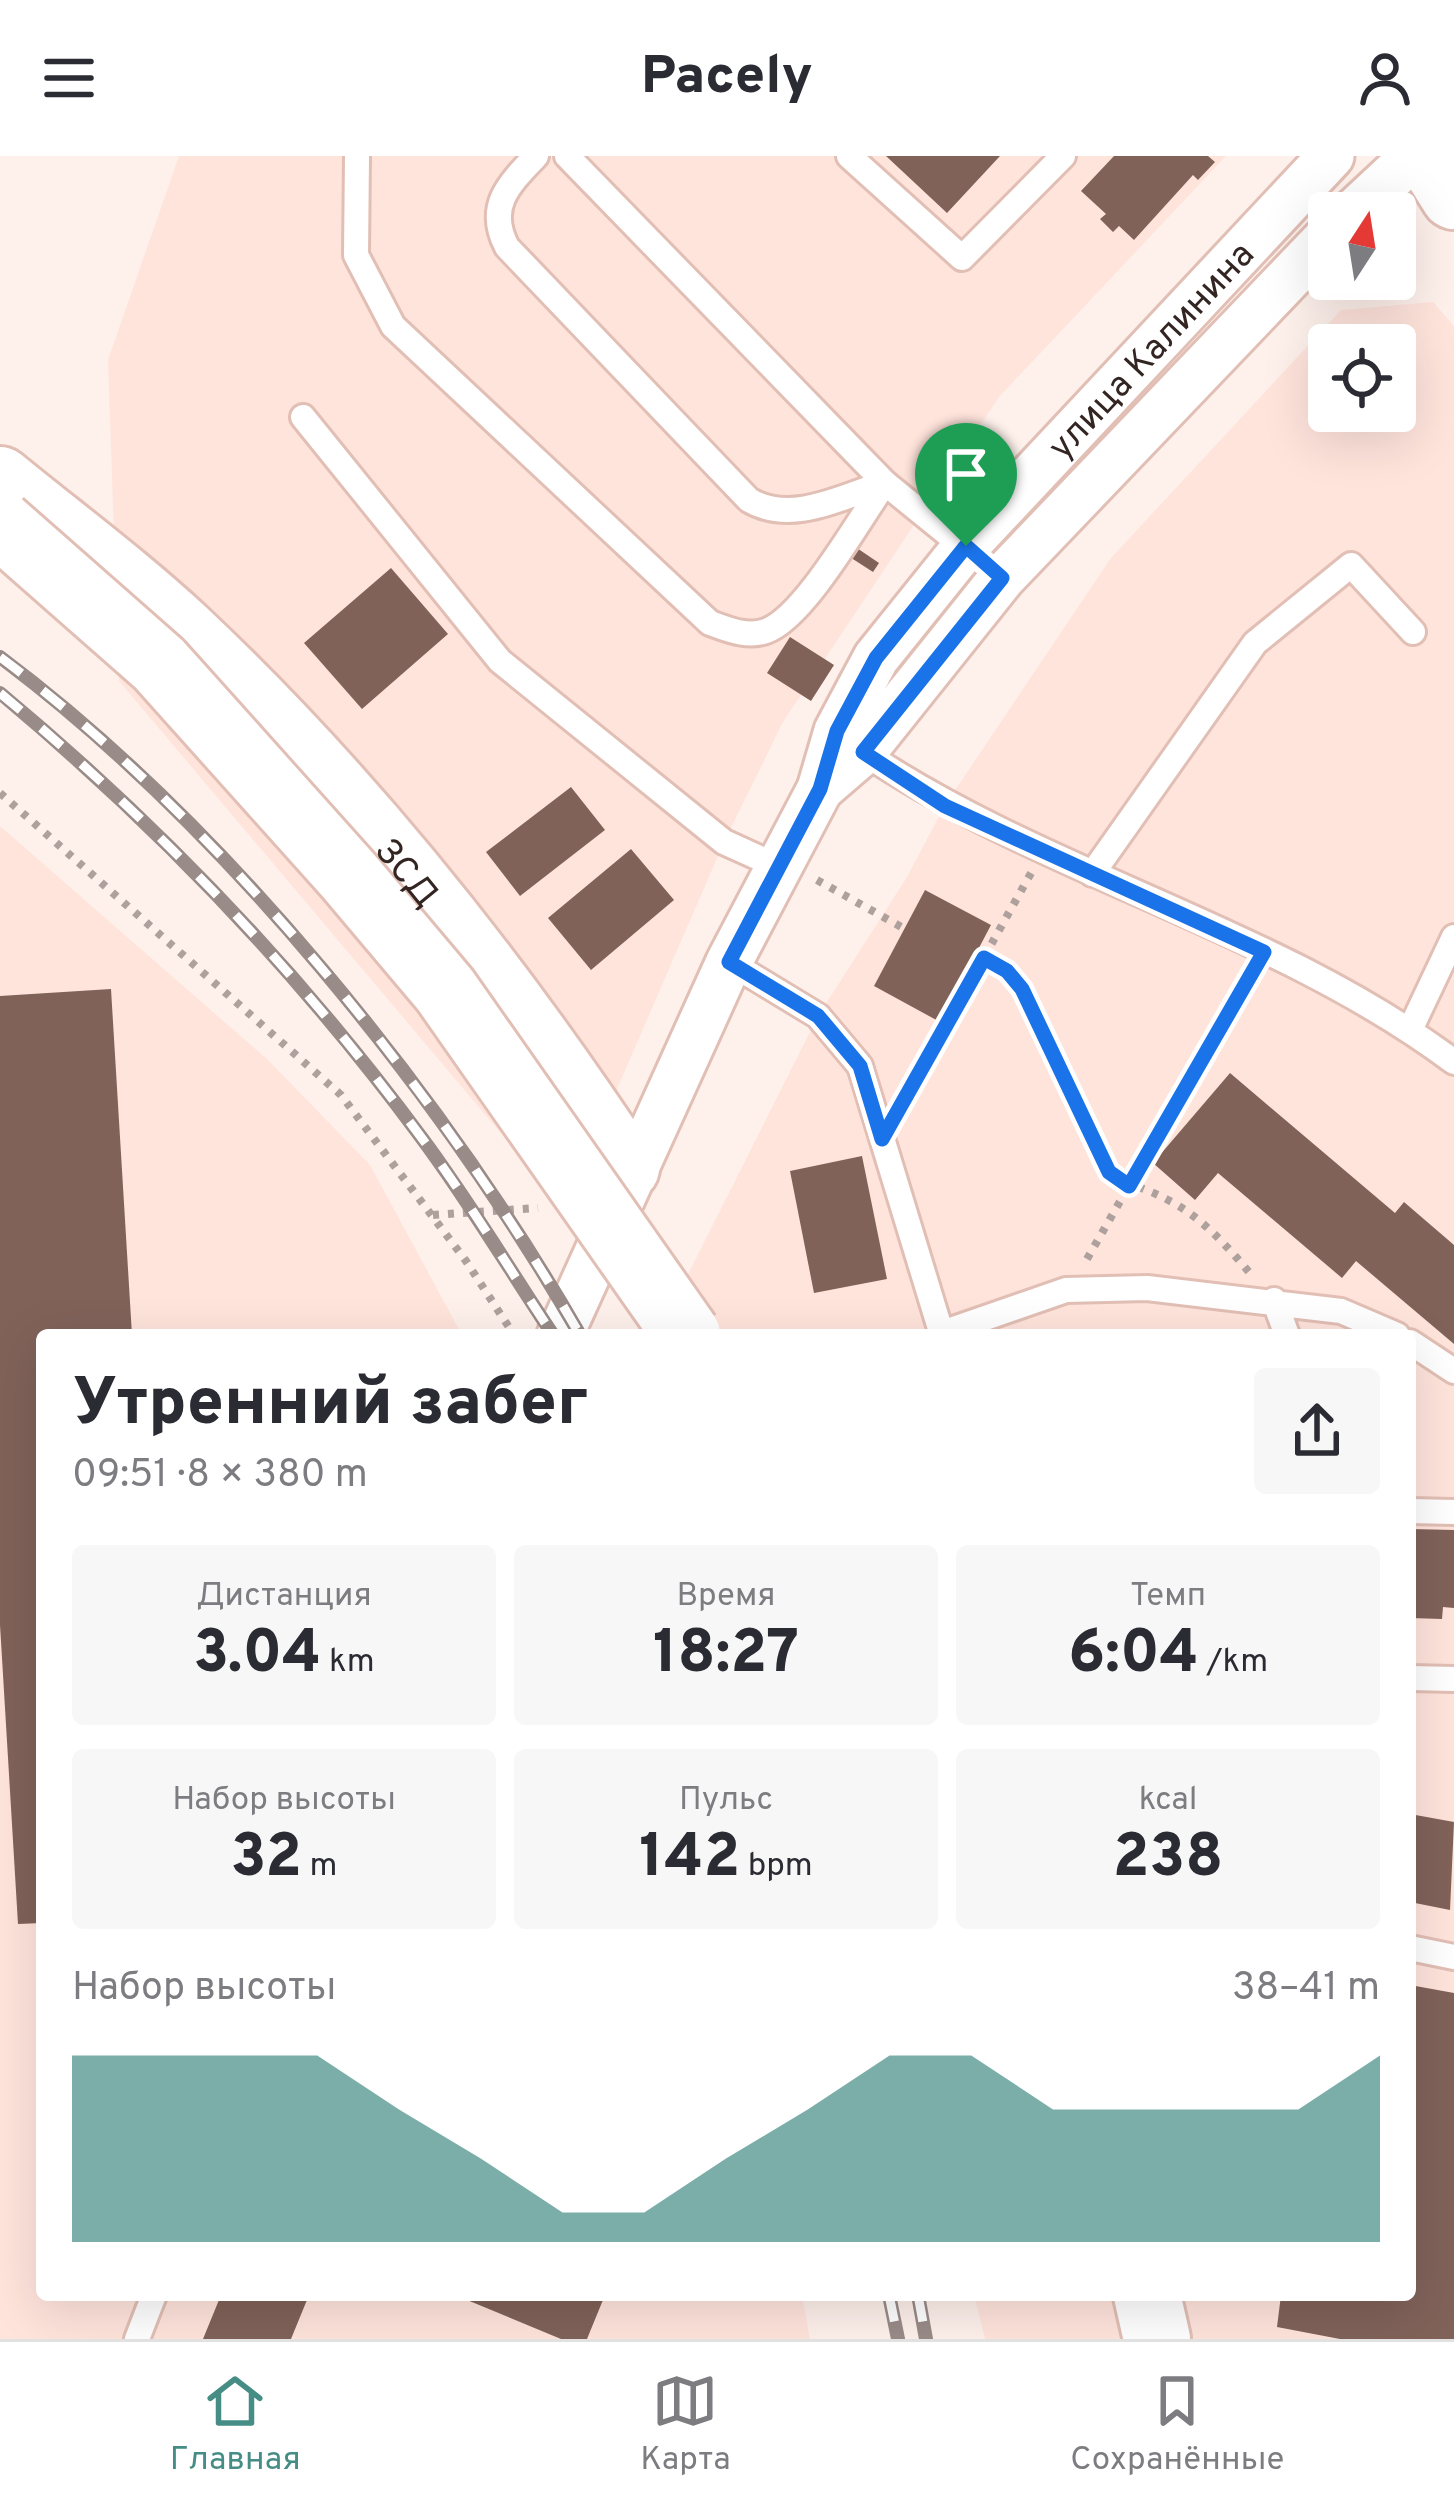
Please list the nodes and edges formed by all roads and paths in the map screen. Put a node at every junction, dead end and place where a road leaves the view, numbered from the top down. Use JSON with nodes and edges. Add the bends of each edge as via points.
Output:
{"nodes":[{"id":1,"x":358,"y":156,"type":"edge"},
{"id":2,"x":536,"y":156,"type":"edge"},
{"id":3,"x":567,"y":156,"type":"edge"},
{"id":4,"x":849,"y":156,"type":"edge"},
{"id":5,"x":1063,"y":156,"type":"edge"},
{"id":6,"x":1331,"y":156,"type":"edge"},
{"id":7,"x":1414,"y":156,"type":"edge"},
{"id":8,"x":1429,"y":156,"type":"edge"},
{"id":9,"x":1375,"y":192,"type":"edge"},
{"id":10,"x":1454,"y":196,"type":"edge"},
{"id":11,"x":1308,"y":258,"type":"edge"},
{"id":12,"x":303,"y":417,"type":"dead end"},
{"id":13,"x":0,"y":480,"type":"edge"},
{"id":14,"x":885,"y":483,"type":"junction"},
{"id":15,"x":0,"y":524,"type":"edge"},
{"id":16,"x":966,"y":546,"type":"junction"},
{"id":17,"x":1002,"y":578,"type":"junction"},
{"id":18,"x":1413,"y":632,"type":"dead end"},
{"id":19,"x":863,"y":752,"type":"junction"},
{"id":20,"x":820,"y":789,"type":"junction"},
{"id":21,"x":0,"y":793,"type":"edge"},
{"id":22,"x":1043,"y":852,"type":"junction"},
{"id":23,"x":797,"y":873,"type":"junction"},
{"id":24,"x":1092,"y":874,"type":"junction"},
{"id":25,"x":905,"y":928,"type":"dead end"},
{"id":26,"x":1454,"y":937,"type":"edge"},
{"id":27,"x":1264,"y":952,"type":"junction"},
{"id":28,"x":984,"y":958,"type":"junction"},
{"id":29,"x":729,"y":962,"type":"junction"},
{"id":30,"x":1410,"y":1030,"type":"junction"},
{"id":31,"x":1454,"y":1062,"type":"edge"},
{"id":32,"x":882,"y":1139,"type":"junction"},
{"id":33,"x":1129,"y":1186,"type":"junction"},
{"id":34,"x":544,"y":1208,"type":"dead end"},
{"id":35,"x":432,"y":1215,"type":"junction"},
{"id":36,"x":1066,"y":1290,"type":"junction"},
{"id":37,"x":1274,"y":1300,"type":"junction"},
{"id":38,"x":510,"y":1329,"type":"edge"},
{"id":39,"x":563,"y":1329,"type":"edge"},
{"id":40,"x":683,"y":1329,"type":"edge"},
{"id":41,"x":732,"y":1329,"type":"edge"},
{"id":42,"x":940,"y":1329,"type":"edge"},
{"id":43,"x":956,"y":1329,"type":"edge"},
{"id":44,"x":1285,"y":1329,"type":"edge"},
{"id":45,"x":1383,"y":1329,"type":"edge"},
{"id":46,"x":1416,"y":1346,"type":"edge"},
{"id":47,"x":1454,"y":1371,"type":"edge"},
{"id":48,"x":1416,"y":1510,"type":"edge"},
{"id":49,"x":1454,"y":1512,"type":"edge"},
{"id":50,"x":1416,"y":1678,"type":"edge"},
{"id":51,"x":1454,"y":1679,"type":"edge"},
{"id":52,"x":1416,"y":1949,"type":"edge"},
{"id":53,"x":1454,"y":1957,"type":"edge"},
{"id":54,"x":152,"y":2301,"type":"edge"},
{"id":55,"x":1107,"y":2301,"type":"edge"},
{"id":56,"x":1148,"y":2301,"type":"edge"},
{"id":57,"x":137,"y":2339,"type":"edge"},
{"id":58,"x":1116,"y":2339,"type":"edge"},
{"id":59,"x":1157,"y":2339,"type":"edge"}],
"edges":[{"from":1,"to":14,"type":"lane","via":[[356,255],[393,326],[710,623],[764,632],[791,614]]},
{"from":2,"to":14,"type":"lane","via":[[497,204],[507,247],[749,500],[790,512]]},
{"from":3,"to":14,"type":"lane"},
{"from":4,"to":5,"type":"lane","via":[[962,259]]},
{"from":6,"to":16,"type":"street","name":"улица Калинина"},
{"from":7,"to":9,"type":"street"},
{"from":8,"to":10,"type":"main road"},
{"from":11,"to":17,"type":"street","name":"улица Калинина"},
{"from":12,"to":23,"type":"lane","via":[[500,662],[724,842]]},
{"from":13,"to":41,"type":"main road","name":"ЗСД","via":[[183,631],[390,847],[536,1036]]},
{"from":14,"to":16,"type":"lane"},
{"from":15,"to":40,"type":"main road","name":"ЗСД","bridge":true,"via":[[159,664],[390,924],[531,1106]]},
{"from":16,"to":17,"type":"lane"},
{"from":16,"to":20,"type":"street","name":"улица Калинина","via":[[876,658],[837,731]]},
{"from":17,"to":19,"type":"street","name":"улица Калинина"},
{"from":18,"to":24,"type":"lane","via":[[1351,566],[1256,644]]},
{"from":19,"to":20,"type":"street","name":"улица Калинина"},
{"from":19,"to":22,"type":"lane","via":[[945,806]]},
{"from":20,"to":23,"type":"street","name":"улица Калинина"},
{"from":21,"to":35,"type":"path","via":[[341,1095]]},
{"from":22,"to":24,"type":"lane"},
{"from":22,"to":28,"type":"path"},
{"from":23,"to":25,"type":"path"},
{"from":23,"to":29,"type":"street","name":"улица Калинина"},
{"from":24,"to":27,"type":"lane"},
{"from":26,"to":30,"type":"lane"},
{"from":27,"to":30,"type":"lane"},
{"from":27,"to":33,"type":"path"},
{"from":28,"to":32,"type":"path"},
{"from":28,"to":33,"type":"path","via":[[1022,989],[1109,1172]]},
{"from":29,"to":32,"type":"lane","via":[[818,1016],[860,1066]]},
{"from":29,"to":39,"type":"street","name":"улица Калинина"},
{"from":30,"to":31,"type":"lane"},
{"from":32,"to":42,"type":"lane"},
{"from":33,"to":36,"type":"path"},
{"from":33,"to":37,"type":"path","via":[[1168,1200],[1214,1232]]},
{"from":34,"to":35,"type":"path"},
{"from":35,"to":38,"type":"path"},
{"from":36,"to":37,"type":"lane"},
{"from":36,"to":43,"type":"lane"},
{"from":37,"to":44,"type":"lane"},
{"from":37,"to":45,"type":"lane","via":[[1341,1311]]},
{"from":46,"to":47,"type":"lane"},
{"from":48,"to":49,"type":"lane"},
{"from":50,"to":51,"type":"lane"},
{"from":52,"to":53,"type":"lane"},
{"from":54,"to":57,"type":"lane"},
{"from":55,"to":58,"type":"main road"},
{"from":56,"to":59,"type":"main road"}]}
